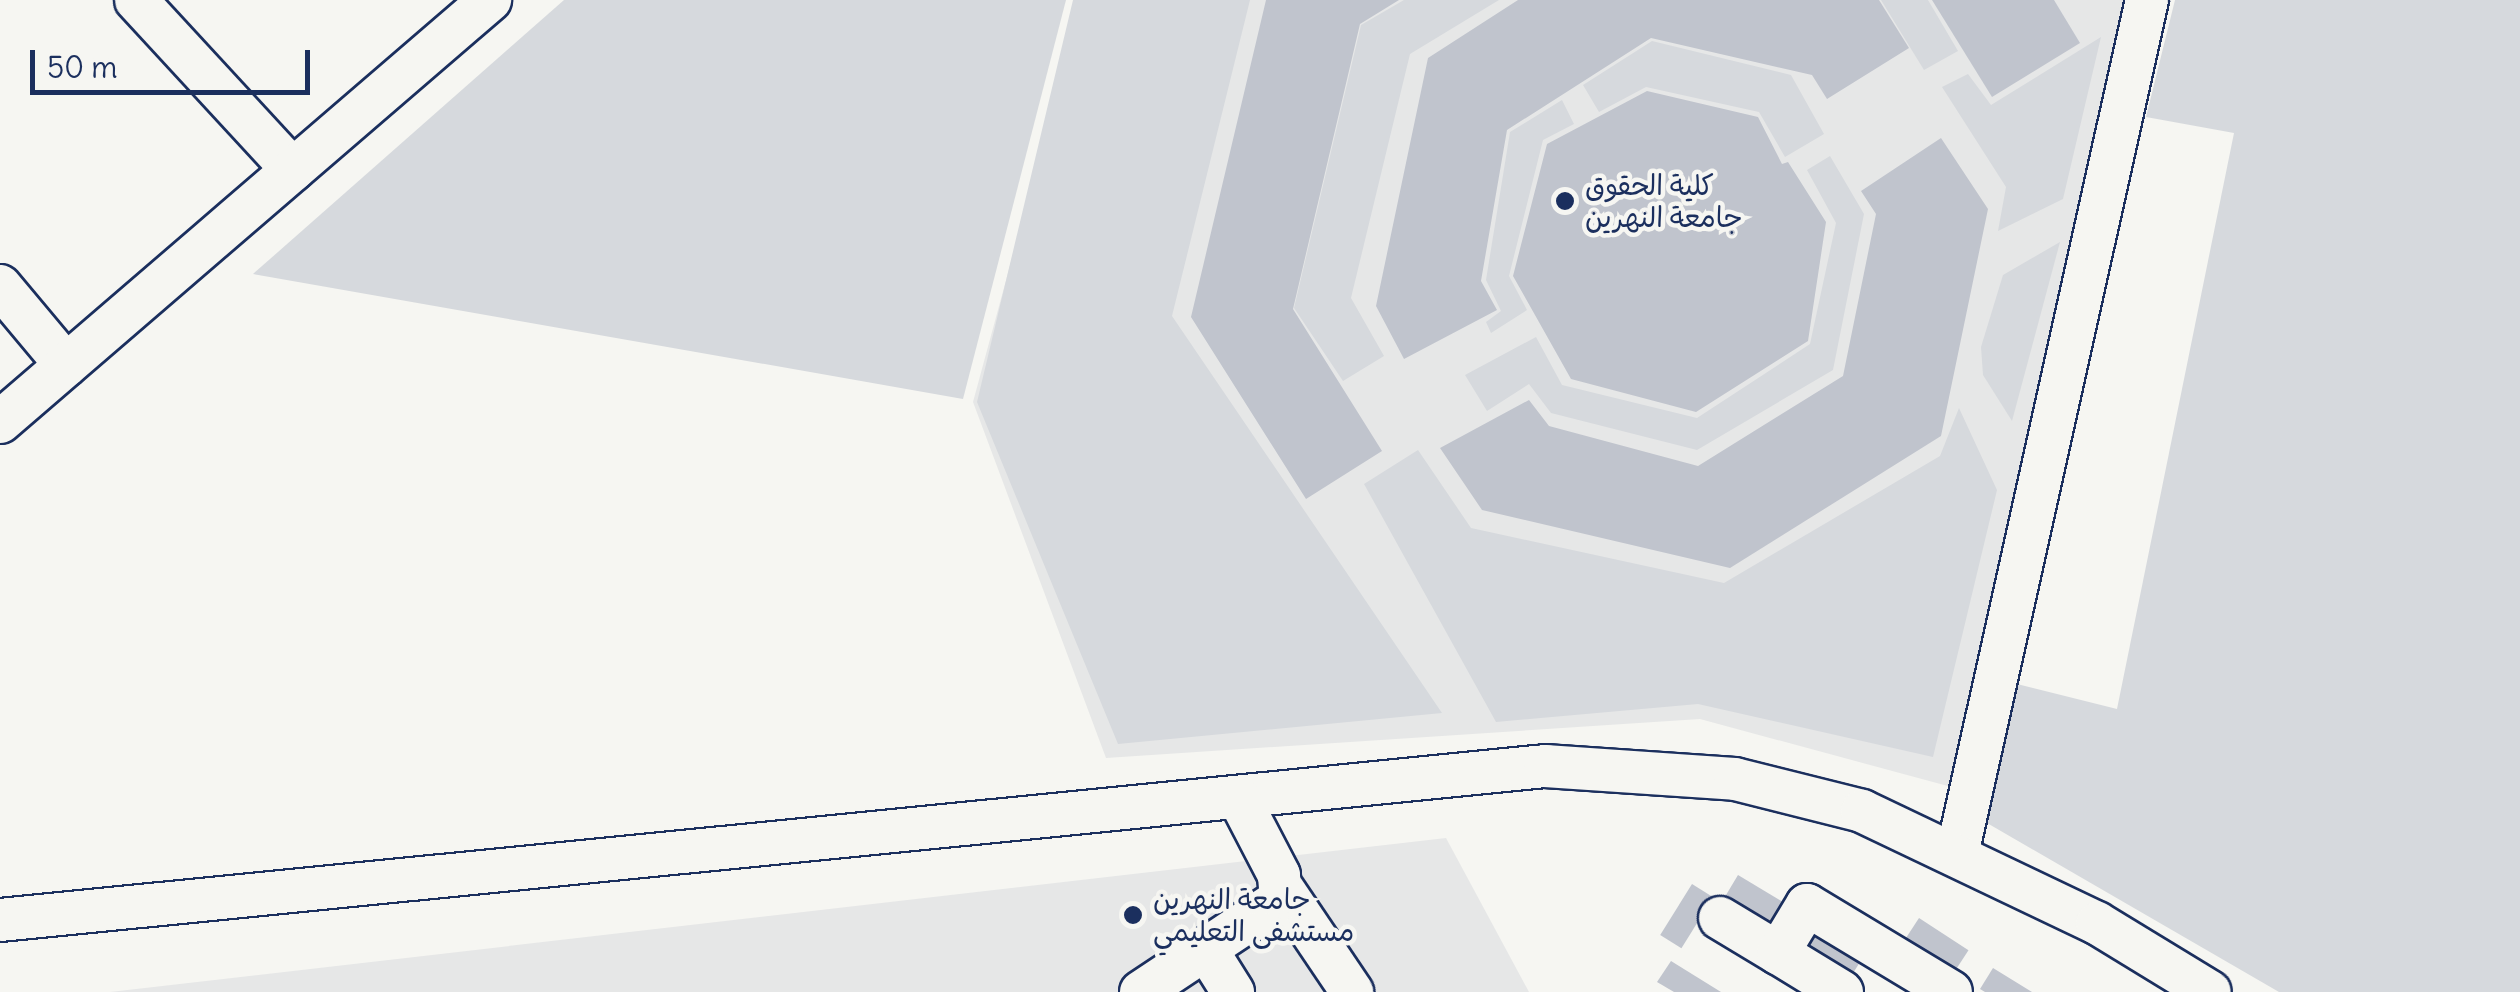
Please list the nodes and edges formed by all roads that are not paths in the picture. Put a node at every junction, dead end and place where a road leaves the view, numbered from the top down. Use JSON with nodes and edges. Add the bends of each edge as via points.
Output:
{"nodes":[{"id":1,"x":136,"y":0,"type":"edge"},
{"id":2,"x":490,"y":0,"type":"edge"},
{"id":3,"x":2147,"y":0,"type":"edge"},
{"id":4,"x":292,"y":170,"type":"junction"},
{"id":5,"x":0,"y":286,"type":"edge"},
{"id":6,"x":66,"y":364,"type":"junction"},
{"id":7,"x":0,"y":422,"type":"edge"},
{"id":8,"x":1240,"y":798,"type":"junction"},
{"id":9,"x":1956,"y":854,"type":"junction"},
{"id":10,"x":1284,"y":891,"type":"junction"},
{"id":11,"x":1720,"y":918,"type":"dead end"},
{"id":12,"x":0,"y":920,"type":"edge"},
{"id":13,"x":1878,"y":948,"type":"junction"},
{"id":14,"x":1206,"y":950,"type":"junction"},
{"id":15,"x":1778,"y":953,"type":"junction"},
{"id":16,"x":1142,"y":992,"type":"edge"},
{"id":17,"x":1233,"y":992,"type":"edge"},
{"id":18,"x":1352,"y":992,"type":"edge"},
{"id":19,"x":1842,"y":992,"type":"edge"},
{"id":20,"x":1852,"y":992,"type":"edge"},
{"id":21,"x":1950,"y":992,"type":"edge"},
{"id":22,"x":2210,"y":992,"type":"edge"}],
"edges":[{"from":1,"to":4,"type":"street"},
{"from":2,"to":4,"type":"street"},
{"from":3,"to":9,"type":"street"},
{"from":4,"to":6,"type":"street"},
{"from":5,"to":6,"type":"street"},
{"from":6,"to":7,"type":"street"},
{"from":8,"to":9,"type":"street","via":[[1545,766],[1735,778],[1862,811]]},
{"from":8,"to":10,"type":"street"},
{"from":8,"to":12,"type":"street"},
{"from":9,"to":22,"type":"street","via":[[2097,923]]},
{"from":10,"to":14,"type":"street","via":[[1276,906]]},
{"from":10,"to":18,"type":"street"},
{"from":11,"to":15,"type":"street"},
{"from":13,"to":15,"type":"street","via":[[1807,905]]},
{"from":13,"to":20,"type":"street"},
{"from":13,"to":21,"type":"street"},
{"from":14,"to":16,"type":"street"},
{"from":14,"to":17,"type":"street"},
{"from":15,"to":19,"type":"street"}]}
